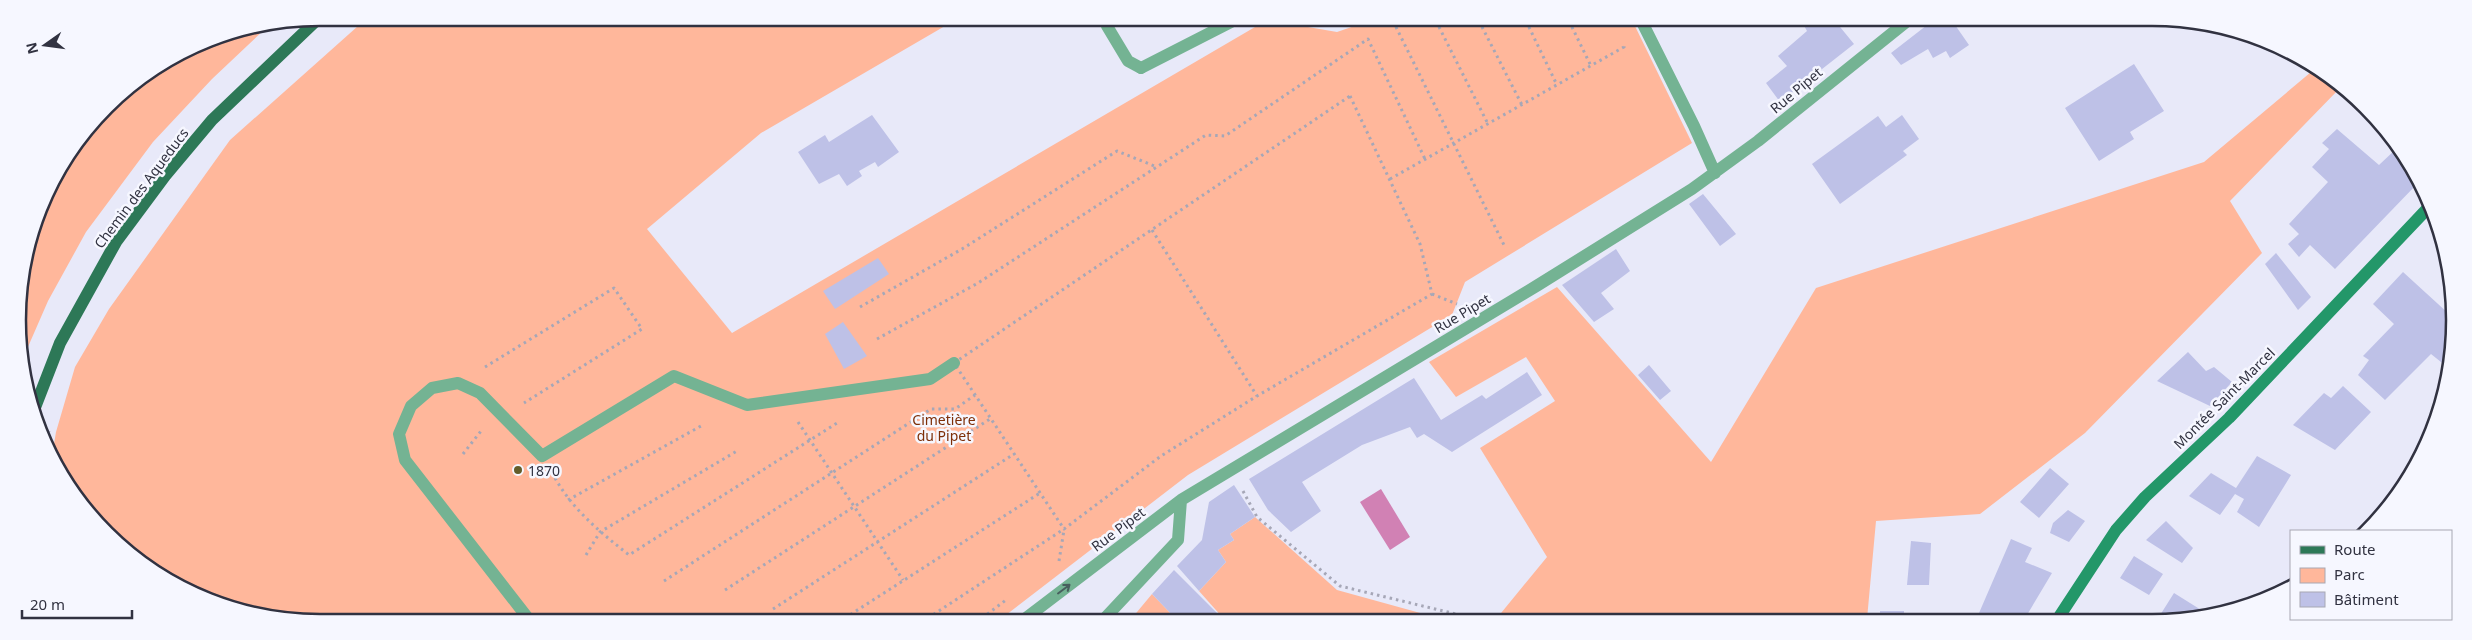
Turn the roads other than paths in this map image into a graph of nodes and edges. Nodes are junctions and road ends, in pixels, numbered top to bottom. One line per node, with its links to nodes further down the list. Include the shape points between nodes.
1 (1107, 26): 2 (street, via 1128,61 1141,68)
2 (1223, 26)
3 (1644, 26): 6 (street)
4 (1901, 26): 6 (street, Rue Pipet)
5 (310, 27): 9 (main road, Chemin des Aqueducs, via 212,120 116,242 60,343)
6 (1715, 173): 10 (street, Rue Pipet, via 1538,285)
7 (2424, 212): 14 (main road, Montée Saint-Marcel, via 2229,418 2145,497 2116,530)
8 (954, 363): 11 (street, via 930,379 746,405 674,376 542,456 480,393 458,383 432,388 411,406 399,434 405,460)
9 (38, 401)
10 (1181, 500): 12 (street, Rue Pipet, one-way to 10); 13 (street, via 1178,540)
11 (525, 614)
12 (1031, 614)
13 (1109, 614)
14 (2061, 614)

